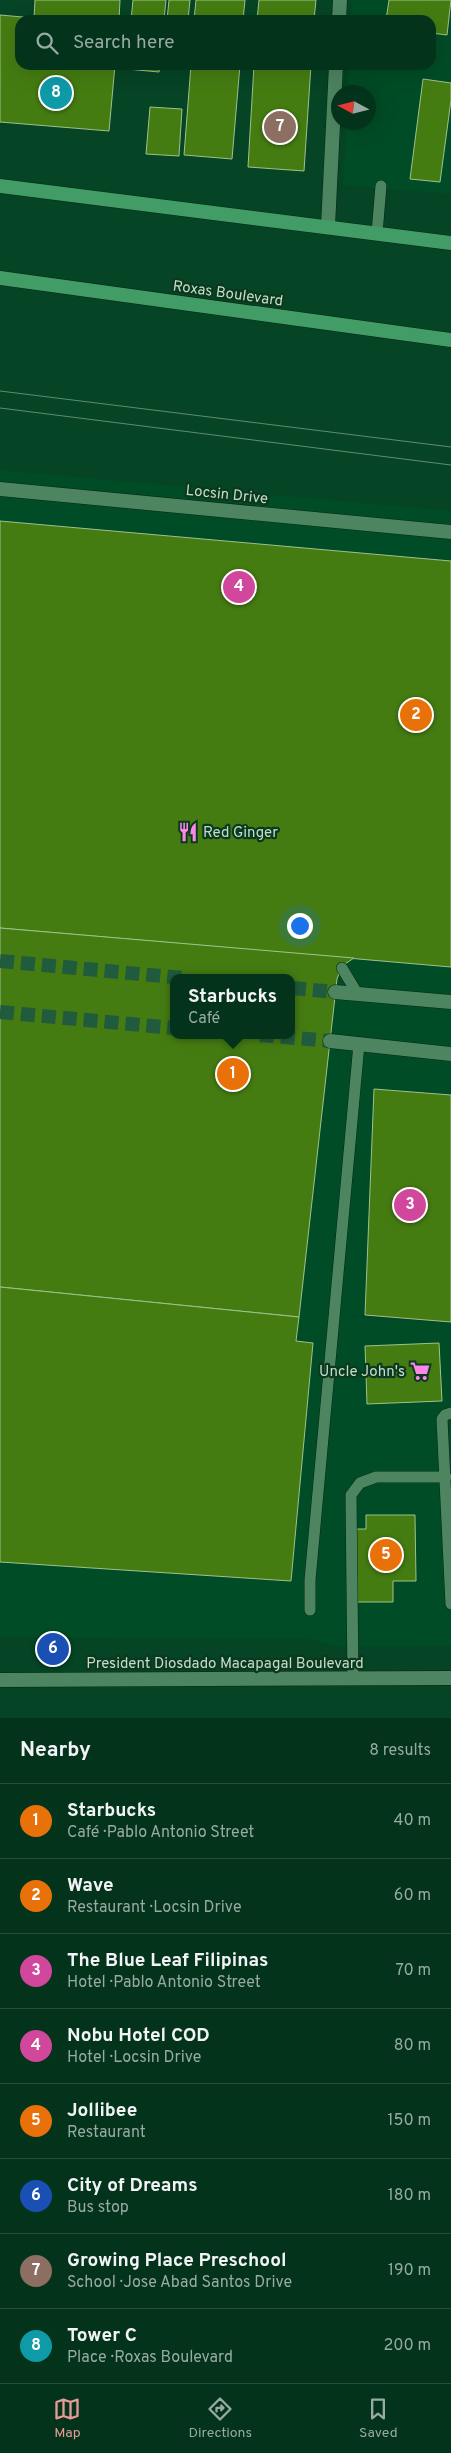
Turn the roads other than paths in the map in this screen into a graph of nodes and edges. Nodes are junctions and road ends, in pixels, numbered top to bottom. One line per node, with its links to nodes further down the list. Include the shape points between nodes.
1 (340, 0): 2 (street)
2 (339, 15)
3 (336, 70): 6 (street)
4 (0, 186): 6 (highway)
5 (381, 186): 7 (lane)
6 (328, 226): 7 (highway)
7 (376, 232): 8 (highway)
8 (451, 243)
9 (0, 278): 10 (highway, Roxas Boulevard)
10 (451, 340)
11 (0, 488): 12 (street, Locsin Drive)
12 (451, 532)
13 (342, 968): 15 (lane)
14 (336, 992): 15 (street)
15 (357, 994): 16 (street)
16 (451, 1002)
17 (330, 1041): 18 (street)
18 (359, 1044): 19 (street); 23 (lane, via 310,1580)
19 (451, 1054)
20 (451, 1413): 21 (lane, via 442,1420)
21 (446, 1477): 22 (lane); 25 (lane, via 376,1476 360,1483 352,1495)
22 (451, 1604)
23 (310, 1610)
24 (451, 1678): 25 (street, President Diosdado Macapagal Boulevard)
25 (353, 1679): 26 (street, President Diosdado Macapagal Boulevard)
26 (0, 1680)

